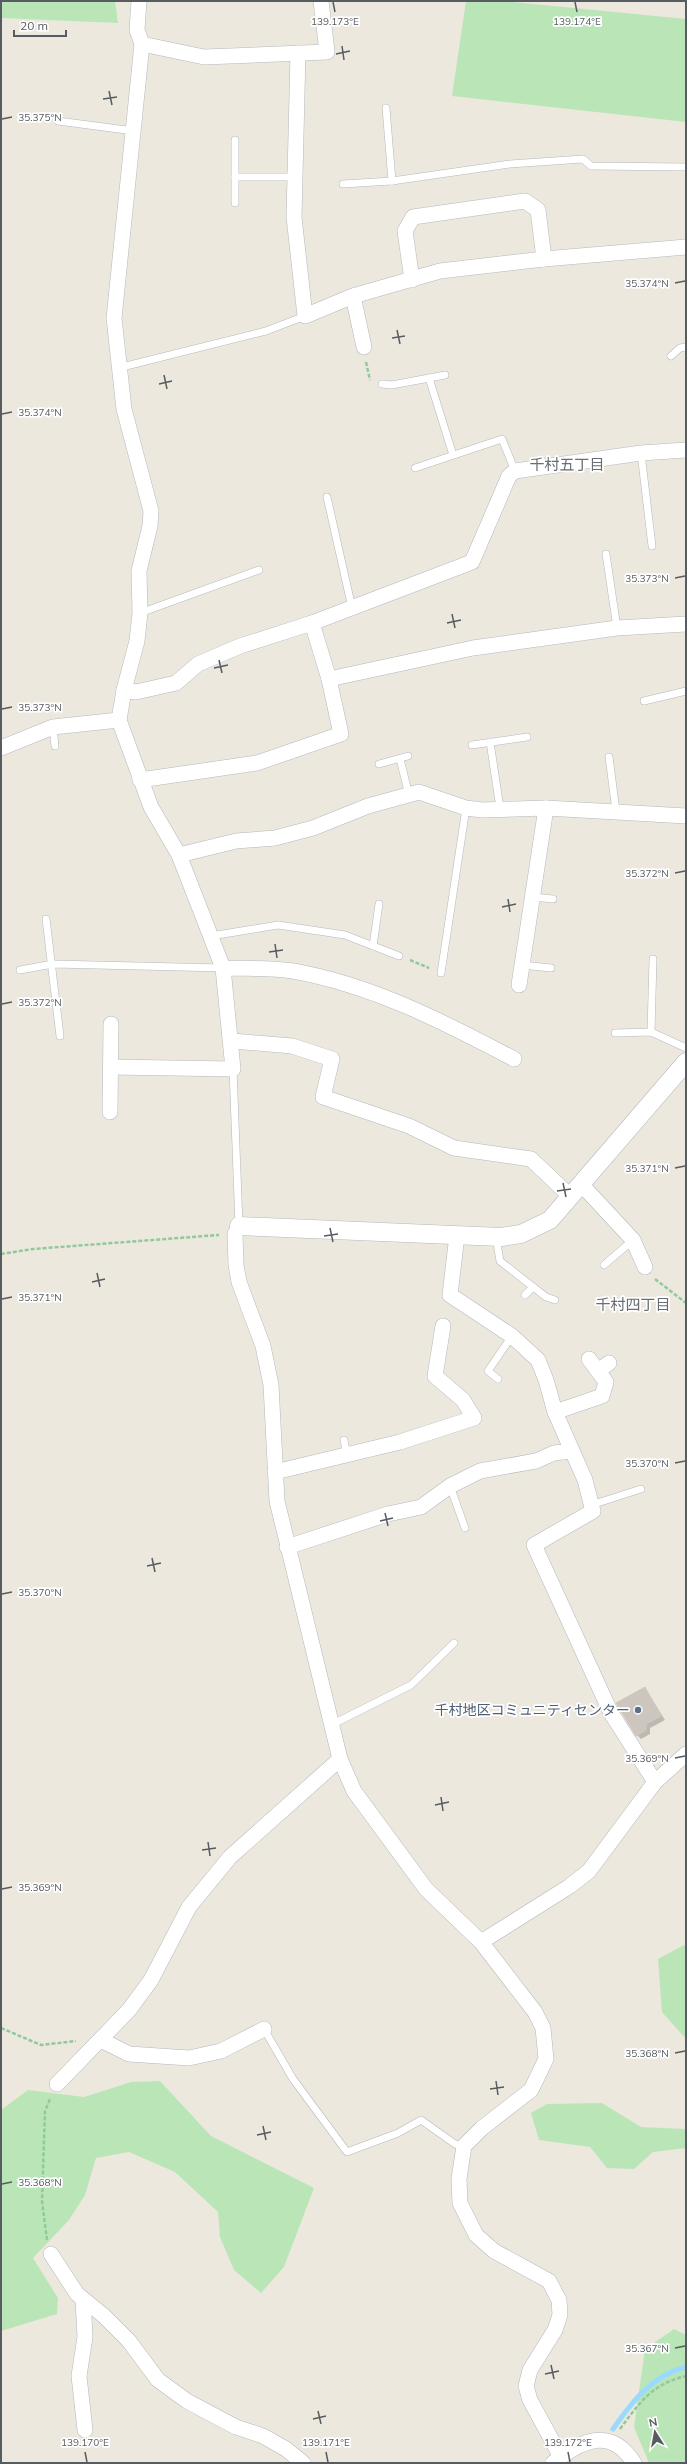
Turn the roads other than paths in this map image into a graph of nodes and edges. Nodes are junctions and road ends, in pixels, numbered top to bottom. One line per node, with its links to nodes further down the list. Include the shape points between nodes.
1 (138, 1): 3 (street, via 137,30)
2 (322, 1): 4 (street, via 327,52)
3 (142, 44): 4 (street, via 204,56); 7 (street)
4 (298, 53): 11 (street)
5 (386, 108): 12 (lane)
6 (58, 122): 7 (lane)
7 (134, 131): 23 (street, via 114,318)
8 (235, 140): 10 (lane)
9 (686, 167): 12 (lane, via 591,166 582,159 510,164)
10 (235, 177): 11 (lane); 14 (lane)
11 (295, 177): 19 (street, via 294,217)
12 (392, 181): 13 (lane)
13 (343, 184)
14 (235, 203)
15 (686, 247): 16 (street)
16 (544, 259): 17 (street, via 440,271); 17 (street, via 538,210 525,201 413,217 405,231)
17 (412, 280): 18 (street)
18 (353, 296): 19 (street); 20 (street)
19 (305, 316): 23 (lane, via 266,331)
20 (364, 347)
21 (686, 347): 22 (lane, via 680,348)
22 (671, 356)
23 (118, 368): 37 (street, via 124,409 151,511 139,571)
24 (445, 375): 25 (lane)
25 (429, 378): 26 (lane, via 392,385); 29 (lane)
26 (382, 384)
27 (686, 450): 28 (street)
28 (641, 453): 31 (street); 33 (lane)
29 (453, 455): 30 (lane); 31 (lane, via 502,439)
30 (415, 468)
31 (515, 471): 36 (street, via 509,476 472,562)
32 (327, 497): 36 (lane)
33 (652, 546)
34 (606, 554): 40 (lane)
35 (259, 570): 37 (lane)
36 (352, 608): 38 (street)
37 (140, 614): 42 (street, via 137,641)
38 (312, 623): 41 (street); 42 (street, via 240,646 198,664 176,683 136,692)
39 (686, 624): 40 (street)
40 (617, 628): 41 (street, via 473,648)
41 (329, 679): 56 (street, via 341,734 257,764)
42 (124, 690): 45 (street)
43 (686, 691): 44 (lane)
44 (644, 701)
45 (120, 720): 46 (street); 56 (street)
46 (54, 727): 50 (lane); 51 (street)
47 (527, 737): 48 (lane)
48 (490, 742): 49 (lane); 59 (lane)
49 (472, 745)
50 (56, 746)
51 (1, 748)
52 (408, 756): 54 (lane)
53 (609, 758): 61 (lane)
54 (400, 759): 55 (lane); 57 (lane)
55 (379, 764)
56 (140, 780): 63 (street, via 151,807)
57 (409, 794): 58 (street, via 419,792); 63 (street, via 368,806 313,828 275,838 236,841)
58 (466, 808): 59 (street); 77 (lane)
59 (500, 808): 60 (street)
60 (546, 808): 61 (street); 64 (street)
61 (616, 811): 62 (street)
62 (686, 816)
63 (179, 855): 68 (street)
64 (533, 897): 65 (lane); 73 (street)
65 (553, 899)
66 (379, 904): 69 (lane)
67 (46, 919): 72 (lane)
68 (211, 936): 69 (lane, via 278,925 344,935); 74 (street)
69 (373, 946): 70 (lane)
70 (399, 956)
71 (653, 959): 80 (lane)
72 (53, 964): 74 (lane); 76 (lane); 82 (lane)
73 (522, 965): 75 (lane); 78 (street)
74 (223, 968): 83 (street); 85 (street, via 292,971 391,999 438,1018)
75 (551, 968)
76 (20, 970)
77 (441, 973)
78 (519, 985)
79 (111, 1024): 87 (street)
80 (651, 1032): 81 (lane); 84 (lane)
81 (615, 1033)
82 (60, 1036)
83 (232, 1041): 88 (street); 90 (street, via 292,1046 332,1059 323,1096 409,1126 454,1148 531,1159)
84 (686, 1048)
85 (514, 1059)
86 (686, 1062): 90 (street)
87 (111, 1067): 88 (street); 89 (street)
88 (233, 1070): 91 (lane)
89 (110, 1112)
90 (575, 1190): 93 (street, via 550,1220 536,1229); 94 (street)
91 (237, 1230): 92 (street); 108 (street, via 236,1265 239,1282 263,1346 271,1385)
92 (458, 1235): 93 (street); 101 (street, via 450,1295)
93 (496, 1237): 97 (lane, via 500,1261)
94 (633, 1240): 95 (lane); 96 (street)
95 (604, 1265)
96 (645, 1267)
97 (533, 1287): 98 (lane); 99 (lane)
98 (525, 1295)
99 (555, 1300)
100 (443, 1326): 107 (street, via 435,1376 463,1400 474,1418 407,1440)
101 (512, 1336): 103 (lane, via 488,1371); 104 (street, via 538,1360)
102 (599, 1364): 104 (street, via 606,1382 602,1396)
103 (498, 1379)
104 (555, 1412): 106 (street)
105 (344, 1440): 107 (lane)
106 (572, 1451): 109 (street, via 554,1453 536,1461 480,1471); 111 (street, via 585,1480)
107 (347, 1455): 108 (street)
108 (275, 1472): 113 (street, via 277,1502)
109 (450, 1486): 112 (lane); 113 (street, via 421,1506 388,1514)
110 (641, 1489): 111 (lane)
111 (591, 1505): 118 (street, via 593,1511 534,1545 611,1713)
112 (465, 1528)
113 (287, 1547): 115 (street)
114 (454, 1643): 115 (lane, via 411,1685)
115 (332, 1724): 117 (street)
116 (686, 1754): 118 (street)
117 (340, 1759): 119 (street, via 354,1791 426,1889); 121 (street, via 230,1857 189,1907 151,1980 129,2010)
118 (655, 1782): 119 (street, via 589,1870 570,1886)
119 (481, 1942): 123 (street, via 534,2012 542,2028 546,2059 531,2090 482,2128)
120 (264, 2029): 121 (street, via 221,2051 189,2058 129,2054); 123 (lane, via 293,2079 347,2152 398,2133 421,2120 455,2144)
121 (103, 2038): 122 (street)
122 (57, 2084)
123 (464, 2146): 127 (street, via 459,2179 460,2203 476,2235 494,2251 549,2281 559,2300 560,2315 555,2330 530,2370 526,2386)
124 (51, 2254): 125 (street)
125 (83, 2299): 126 (street, via 85,2337 79,2376); 128 (street, via 129,2341 158,2380 187,2401 236,2427 263,2436 286,2449)
126 (85, 2430)
127 (557, 2460): 129 (street, via 590,2441 602,2439 612,2442 629,2454)
128 (303, 2463)
129 (634, 2463)

